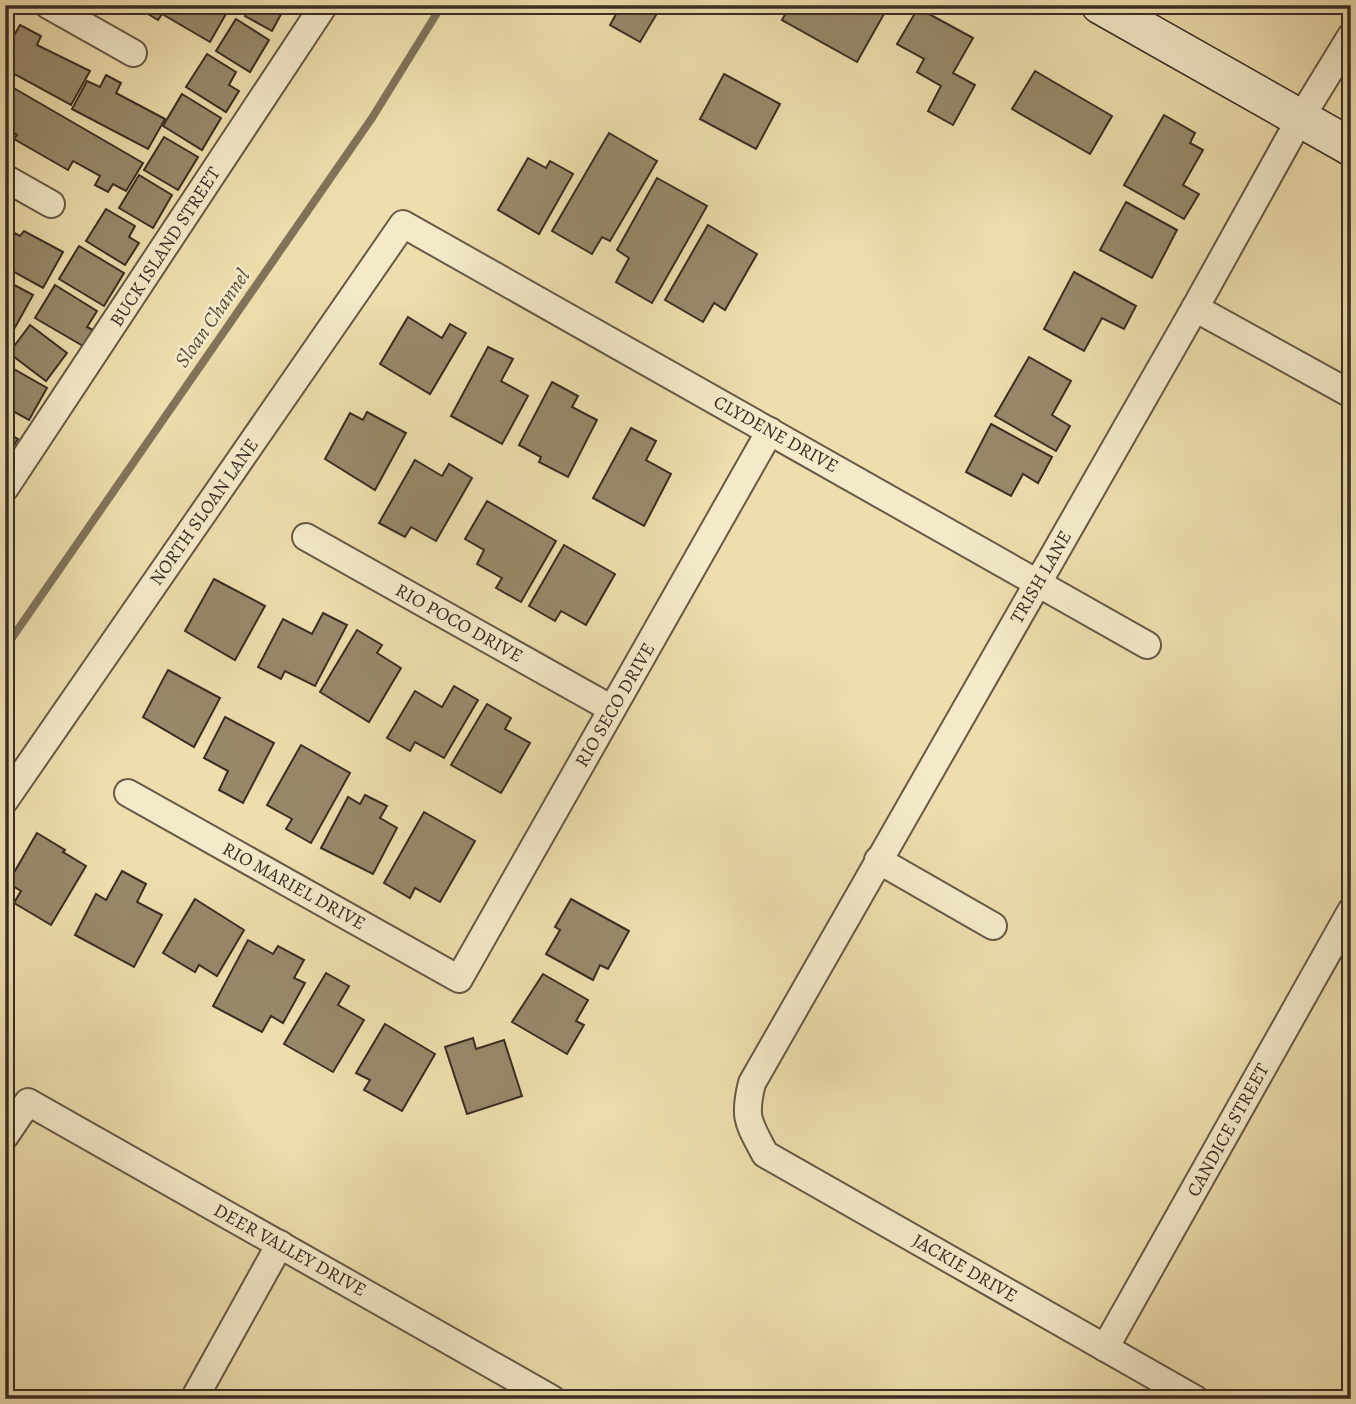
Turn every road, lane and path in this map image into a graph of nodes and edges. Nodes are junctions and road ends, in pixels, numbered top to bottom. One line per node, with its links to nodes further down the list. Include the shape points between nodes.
1 (48, 5): 5 (street)
2 (324, 5): 14 (street, BUCK ISLAND STREET)
3 (1100, 5): 6 (main road)
4 (1351, 36): 6 (street, TRISH LANE)
5 (133, 53)
6 (1300, 119): 7 (main road); 11 (street, TRISH LANE)
7 (1351, 147)
8 (5, 178): 9 (street)
9 (51, 204)
10 (404, 224): 13 (street, CLYDENE DRIVE); 20 (street, NORTH SLOAN LANE)
11 (1195, 308): 12 (street); 16 (street, TRISH LANE)
12 (1351, 394)
13 (770, 431): 16 (street, CLYDENE DRIVE); 18 (street, RIO SECO DRIVE)
14 (5, 488)
15 (306, 537): 18 (street, RIO POCO DRIVE)
16 (1038, 582): 17 (street, CLYDENE DRIVE); 21 (street, TRISH LANE)
17 (1147, 645)
18 (612, 709): 24 (street, RIO SECO DRIVE)
19 (128, 793): 24 (street, RIO MARIEL DRIVE)
20 (5, 800)
21 (878, 860): 23 (street); 25 (street, TRISH LANE, via 752,1083 746,1107)
22 (1351, 911): 28 (street, CANDICE STREET)
23 (993, 926)
24 (459, 979)
25 (749, 1123): 28 (street, JACKIE DRIVE, via 765,1154)
26 (5, 1136): 27 (street, DEER VALLEY DRIVE, via 28,1102)
27 (280, 1244): 29 (street, DEER VALLEY DRIVE); 30 (street)
28 (1105, 1348): 31 (street, JACKIE DRIVE)
29 (550, 1398)
30 (194, 1399)
31 (1195, 1399)

